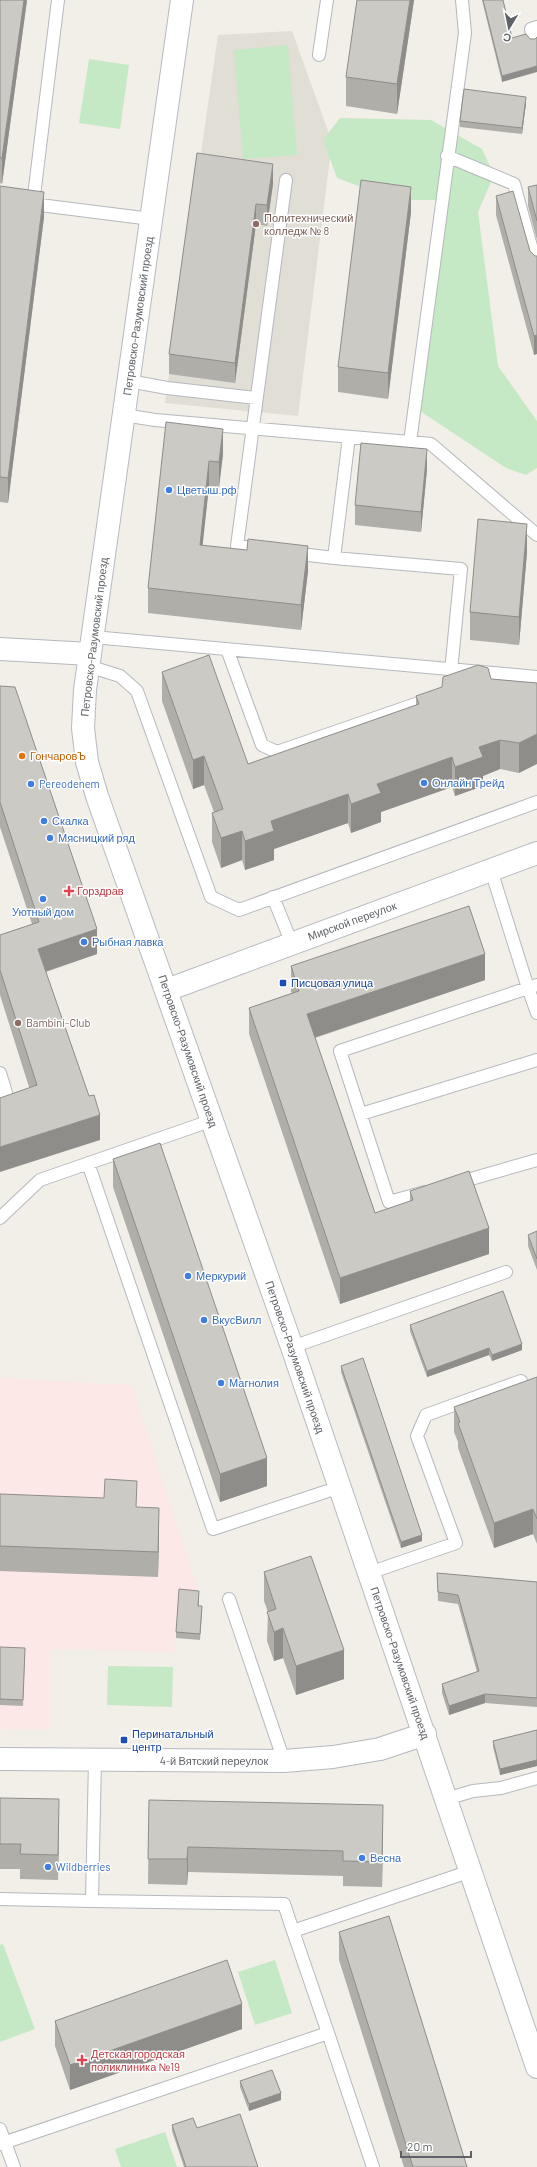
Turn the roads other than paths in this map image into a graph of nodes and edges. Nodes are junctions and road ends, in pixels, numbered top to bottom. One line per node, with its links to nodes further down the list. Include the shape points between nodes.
1 (58, 0): 9 (lane)
2 (182, 0): 10 (street, Петровско-Разумовский проезд)
3 (327, 0): 5 (lane)
4 (462, 0): 6 (lane, via 465,33)
5 (319, 54)
6 (447, 156): 11 (lane, via 514,184); 17 (lane)
7 (286, 180): 13 (lane)
8 (0, 200): 9 (lane)
9 (33, 204): 10 (lane)
10 (151, 219): 12 (street, Петровско-Разумовский проезд)
11 (537, 268)
12 (129, 381): 13 (lane); 14 (street, Петровско-Разумовский проезд)
13 (256, 398): 15 (lane)
14 (124, 415): 15 (lane, via 155,420); 22 (street, Петровско-Разумовский проезд)
15 (252, 427): 16 (lane); 19 (lane, via 237,546)
16 (349, 437): 17 (lane); 19 (lane)
17 (410, 442): 18 (lane, via 431,444)
18 (537, 535)
19 (334, 558): 23 (lane, via 461,570)
20 (0, 649): 22 (street)
21 (227, 649): 22 (lane); 23 (lane); 27 (lane, via 262,745 277,752)
22 (91, 652): 31 (lane, via 137,691 211,897 239,910); 34 (street, Петровско-Разумовский проезд, via 83,728 87,762)
23 (451, 670): 24 (lane)
24 (501, 674): 25 (lane); 26 (lane)
25 (537, 677)
26 (476, 683)
27 (444, 695)
28 (537, 802): 31 (lane)
29 (537, 853): 30 (street, Мирской переулок)
30 (491, 870): 32 (street, Мирской переулок); 33 (lane)
31 (273, 897): 32 (lane)
32 (292, 944): 34 (street, Мирской переулок)
33 (533, 986): 35 (lane); 39 (lane, via 340,1052)
34 (167, 990): 40 (street, Петровско-Разумовский проезд)
35 (537, 1013)
36 (537, 1060): 39 (lane)
37 (0, 1073): 38 (lane, via 7,1096)
38 (0, 1099)
39 (361, 1114): 44 (lane, via 389,1202)
40 (213, 1120): 42 (lane); 47 (street, Петровско-Разумовский проезд)
41 (537, 1160): 43 (lane)
42 (88, 1163): 45 (lane, via 40,1180); 49 (lane, via 213,1529)
43 (448, 1185)
44 (434, 1189)
45 (0, 1218)
46 (506, 1272): 47 (lane)
47 (292, 1347): 49 (street, Петровско-Разумовский проезд)
48 (521, 1381): 50 (lane, via 426,1415 417,1436 456,1543)
49 (340, 1487): 50 (street, Петровско-Разумовский проезд)
50 (369, 1573): 52 (street, Петровско-Разумовский проезд)
51 (228, 1599): 55 (lane)
52 (425, 1734): 55 (street, 4-й Вятский переулок, via 380,1749 333,1757); 57 (street, Петровско-Разумовский проезд)
53 (0, 1759): 54 (street, 4-й Вятский переулок)
54 (95, 1760): 55 (street, 4-й Вятский переулок); 60 (lane)
55 (284, 1761)
56 (537, 1778): 57 (lane)
57 (446, 1799): 58 (street, Петровско-Разумовский проезд)
58 (470, 1871): 61 (lane); 63 (street, Петровско-Разумовский проезд)
59 (0, 1899): 60 (lane)
60 (92, 1901): 61 (lane, via 284,1904)
61 (293, 1931): 62 (lane)
62 (328, 2033): 65 (lane); 67 (lane)
63 (537, 2067)
64 (0, 2129): 65 (lane)
65 (2, 2144): 66 (lane)
66 (14, 2167)
67 (373, 2167)

